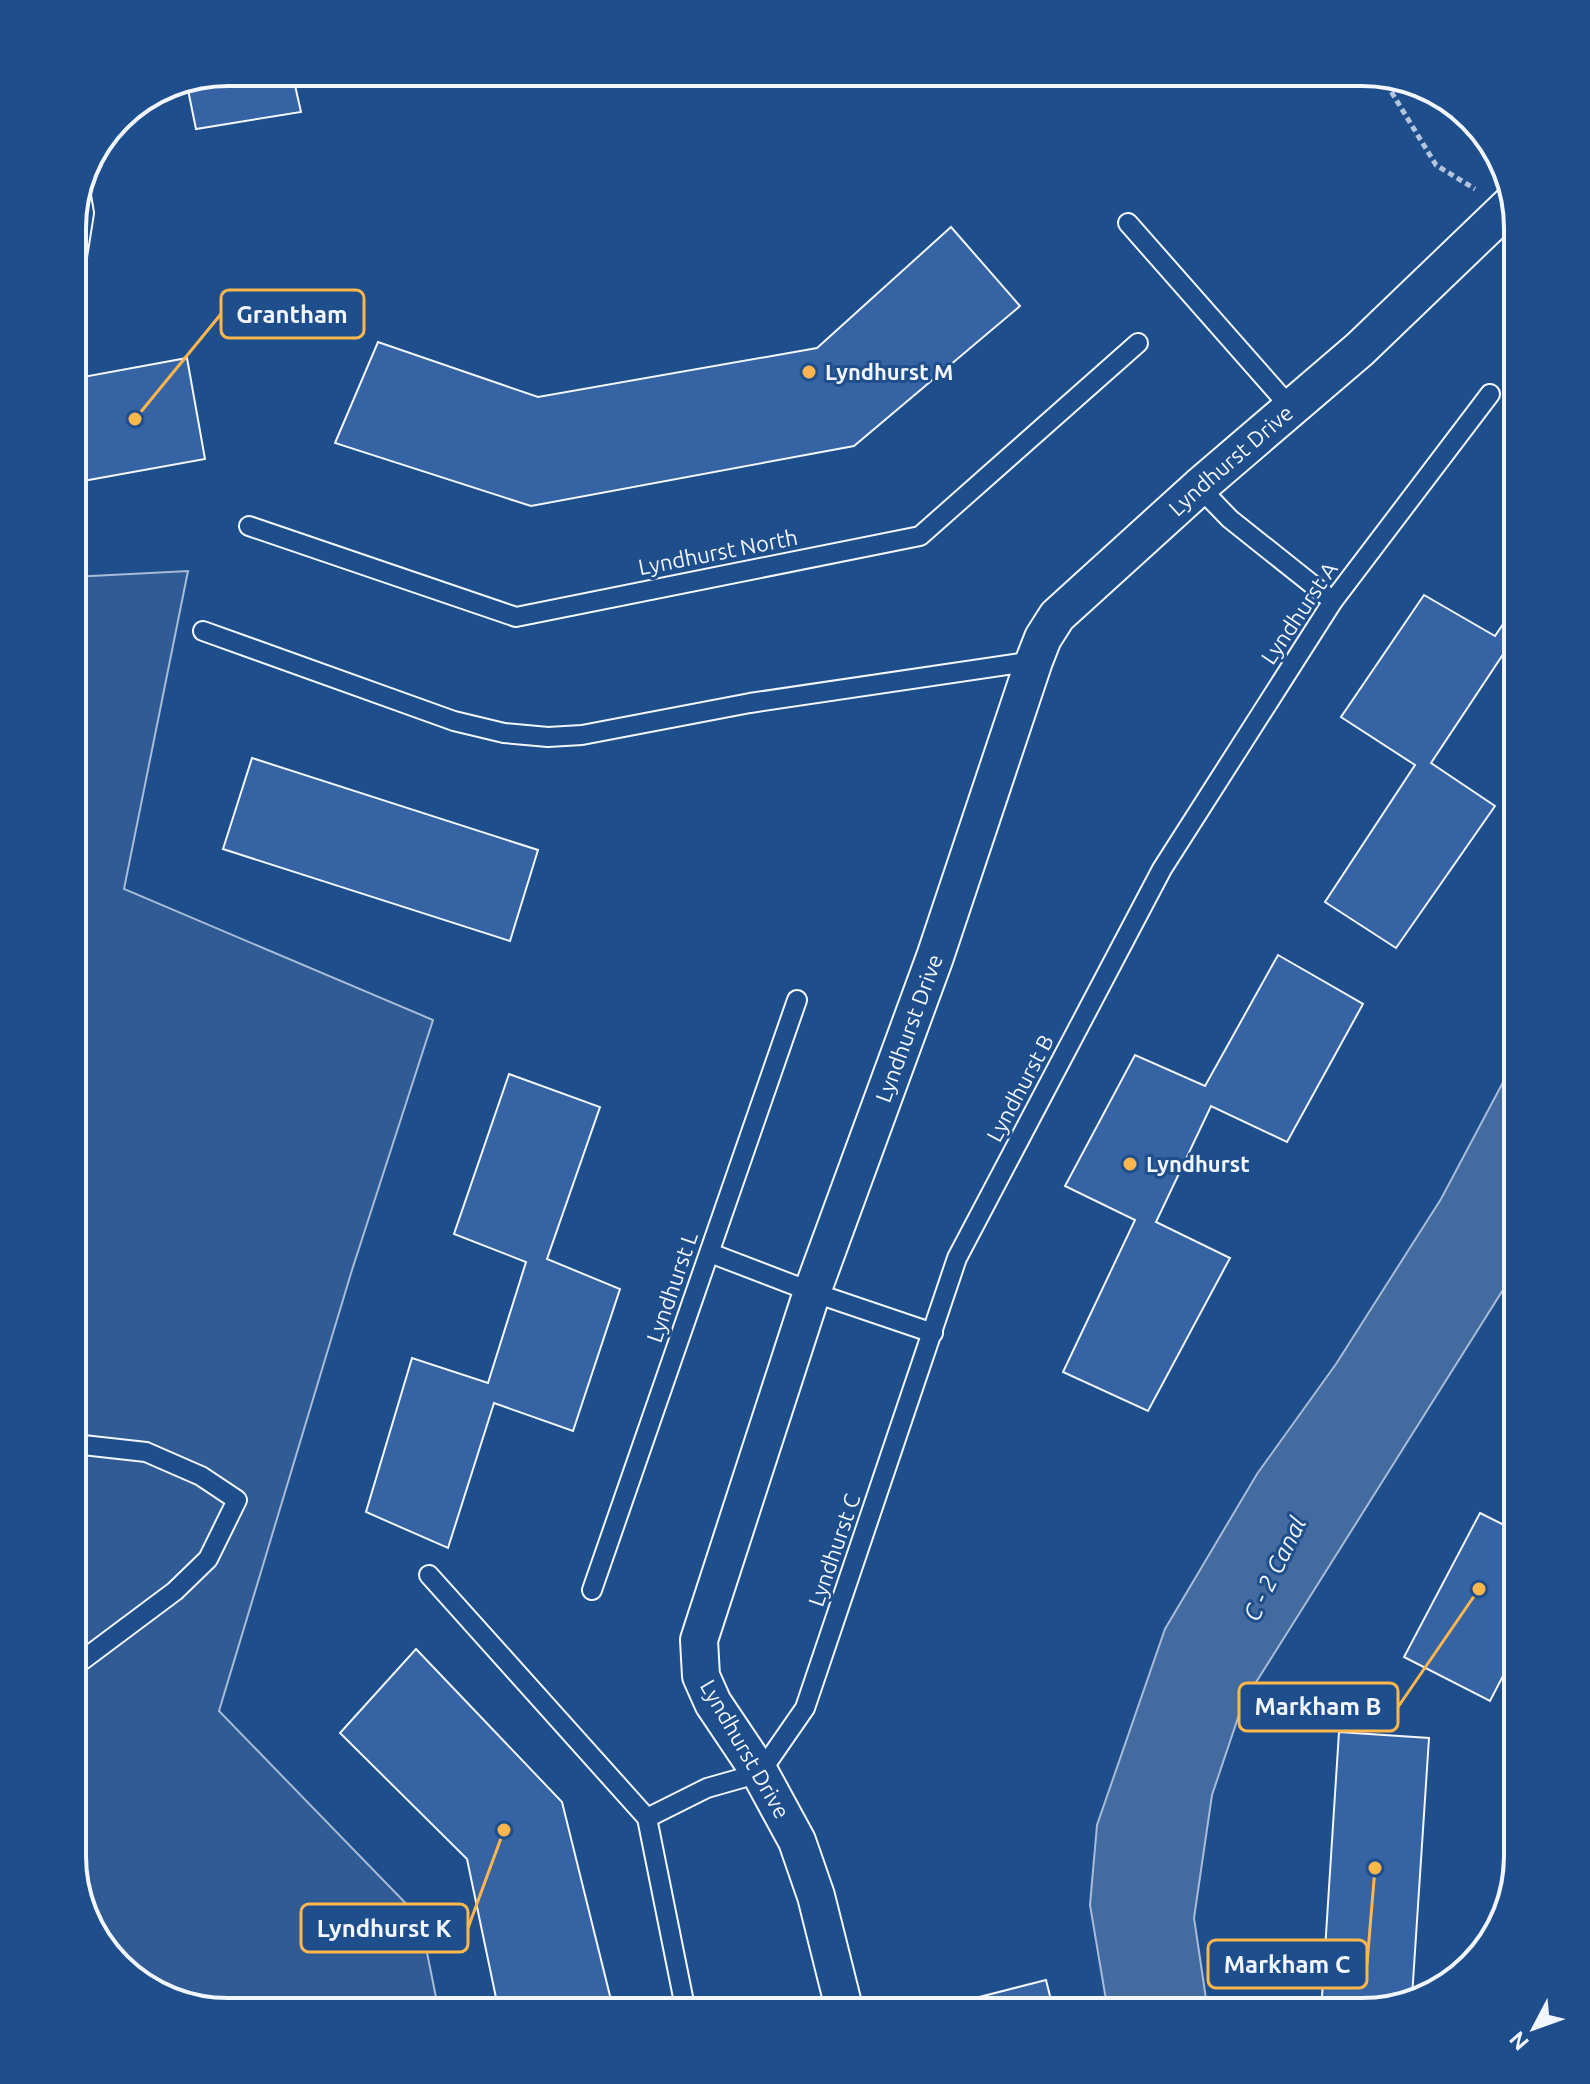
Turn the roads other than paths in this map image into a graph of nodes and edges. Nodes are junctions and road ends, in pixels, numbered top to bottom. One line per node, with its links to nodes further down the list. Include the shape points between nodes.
1 (1495, 198): 5 (street, Lyndhurst Drive, via 1360,349)
2 (1128, 223): 5 (lane)
3 (1138, 343): 7 (lane, Lyndhurst North, via 920,536 516,617)
4 (1490, 394): 8 (lane, Lyndhurst A)
5 (1291, 408): 6 (street, Lyndhurst Drive)
6 (1199, 487): 8 (lane, via 1230,519); 10 (street, Lyndhurst Drive, via 1057,616)
7 (249, 526)
8 (1333, 601): 11 (lane, Lyndhurst A)
9 (203, 631): 10 (lane, via 454,721 548,737)
10 (1034, 661): 14 (street, Lyndhurst Drive, via 935,957)
11 (1162, 869): 15 (lane, Lyndhurst B, via 957,1258)
12 (797, 1000): 13 (lane, Lyndhurst L)
13 (710, 1253): 14 (lane); 18 (lane, Lyndhurst L)
14 (812, 1292): 15 (lane); 20 (street, Lyndhurst Drive, via 699,1640 701,1676 713,1703)
15 (933, 1333): 20 (lane, Lyndhurst C, via 805,1708)
16 (86, 1445): 19 (lane, via 146,1452 201,1476 237,1500 208,1559 175,1591)
17 (429, 1575): 21 (lane)
18 (592, 1590)
19 (86, 1658)
20 (760, 1773): 21 (lane, via 707,1788); 23 (street, Lyndhurst Drive, via 797,1841)
21 (647, 1818): 22 (lane)
22 (683, 1998)
23 (842, 1998)

